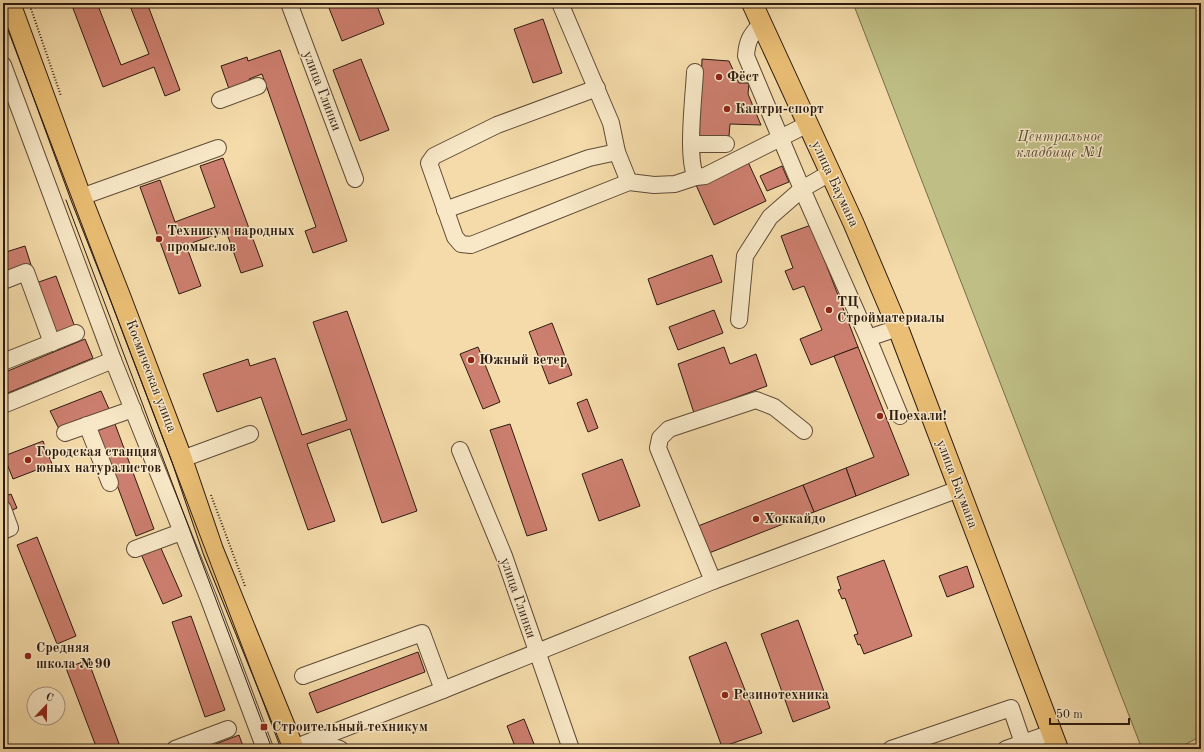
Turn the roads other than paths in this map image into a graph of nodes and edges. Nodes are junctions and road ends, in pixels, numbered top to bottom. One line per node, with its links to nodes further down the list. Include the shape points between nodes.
1 (10, 3): 22 (main road, Космическая улица)
2 (289, 3): 19 (street, улица Глинки)
3 (560, 3): 9 (street)
4 (752, 3): 5 (main road, улица Баумана)
5 (761, 24): 11 (main road, улица Баумана); 12 (street, via 749,39 746,56)
6 (3, 65): 30 (street, Космическая улица)
7 (695, 72): 13 (street)
8 (258, 86): 10 (street)
9 (597, 88): 16 (street, via 611,123); 23 (street, via 497,125 434,156 429,164)
10 (220, 100)
11 (808, 124): 12 (street); 17 (main road, улица Баумана)
12 (781, 138): 18 (street, via 705,176); 21 (street)
13 (691, 144): 14 (street); 18 (street, via 693,171)
14 (726, 144)
15 (218, 148): 22 (street)
16 (617, 152): 20 (street); 23 (street, via 589,158)
17 (830, 173): 21 (street); 26 (main road, улица Баумана)
18 (696, 176): 20 (street, via 675,184)
19 (356, 179)
20 (629, 182): 23 (street, via 471,245 461,244 455,237)
21 (802, 189): 25 (street, via 770,217 745,256); 28 (street)
22 (81, 197): 40 (main road, Космическая улица)
23 (445, 210)
24 (3, 280): 29 (street, via 26,272)
25 (739, 320)
26 (898, 328): 28 (street); 42 (main road, улица Баумана)
27 (76, 333): 29 (street)
28 (868, 338): 34 (street)
29 (52, 343): 31 (street)
30 (113, 360): 32 (street); 33 (street, Космическая улица)
31 (3, 362)
32 (3, 405)
33 (134, 408): 35 (street); 45 (street, Космическая улица)
34 (900, 416)
35 (87, 425): 37 (street); 41 (street)
36 (804, 431): 47 (street, via 774,407 756,400 669,429 660,438 658,448)
37 (66, 433)
38 (250, 434): 40 (street)
39 (460, 450): 48 (street, улица Глинки, via 504,556)
40 (182, 459): 57 (main road, Космическая улица, via 213,550)
41 (110, 483)
42 (960, 489): 47 (street); 53 (main road, улица Баумана)
43 (3, 510): 44 (street, via 10,528)
44 (3, 531)
45 (181, 532): 46 (street); 56 (street, Космическая улица)
46 (135, 549)
47 (712, 581): 48 (street)
48 (537, 652): 50 (street); 59 (street, улица Глинки)
49 (303, 676): 50 (street, via 422,632)
50 (443, 690): 52 (street)
51 (228, 729): 55 (street)
52 (314, 740): 57 (street); 58 (street)
53 (1055, 741): 54 (street)
54 (1024, 746): 60 (street, via 1012,708); 61 (street)
55 (175, 749)
56 (265, 749)
57 (294, 749)
58 (340, 749)
59 (571, 749)
60 (891, 749)
61 (1006, 749)

